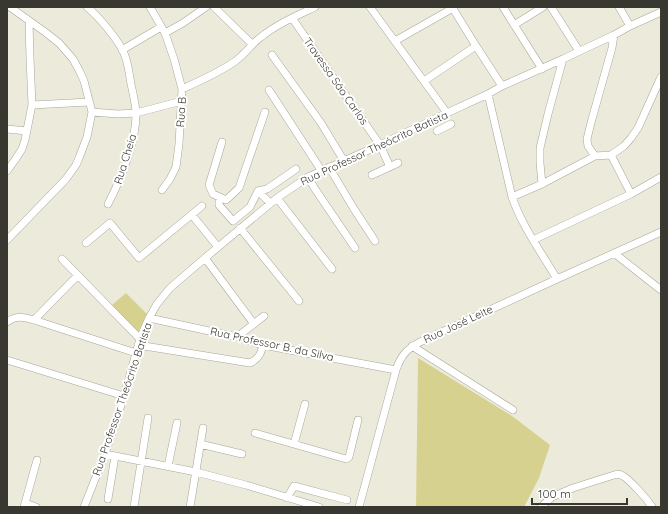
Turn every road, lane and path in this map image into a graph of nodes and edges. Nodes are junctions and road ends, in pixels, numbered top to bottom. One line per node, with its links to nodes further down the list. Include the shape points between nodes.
1 (10, 7): 15 (street)
2 (87, 7): 23 (street, Rua Cheia, via 108,29)
3 (150, 7): 18 (street, Rua B)
4 (206, 7): 18 (street, via 183,23)
5 (214, 7): 21 (street)
6 (315, 7): 14 (street)
7 (370, 7): 20 (street)
8 (504, 7): 16 (street)
9 (543, 7): 16 (street)
10 (550, 7): 24 (street)
11 (619, 7): 17 (street)
12 (453, 8): 20 (street); 22 (street)
13 (661, 12): 17 (street, Rua Professor Theócrito Batista)
14 (292, 18): 21 (street); 46 (street, Travessa Sáo Carlos)
15 (29, 21): 34 (street, via 58,43 73,59 84,81); 36 (street)
16 (514, 24): 27 (street)
17 (630, 26): 19 (street, Rua Professor Theócrito Batista)
18 (163, 30): 23 (street); 31 (street, Rua B)
19 (614, 35): 24 (street, Rua Professor Theócrito Batista); 48 (street, via 588,139 588,146)
20 (395, 41): 29 (street)
21 (252, 44): 31 (street, via 234,62)
22 (476, 46): 29 (street); 30 (street)
23 (122, 50): 39 (street, Rua Cheia)
24 (579, 51): 26 (street, Rua Professor Theócrito Batista)
25 (272, 56): 49 (street, via 321,123)
26 (563, 59): 27 (street, Rua Professor Theócrito Batista); 59 (street, via 540,148)
27 (542, 69): 30 (street, Rua Professor Theócrito Batista)
28 (661, 77): 47 (street, via 632,138)
29 (424, 81): 40 (street)
30 (502, 86): 33 (street, Rua Professor Theócrito Batista)
31 (182, 89): 35 (street, Rua B)
32 (269, 90): 54 (street)
33 (488, 94): 40 (street, Rua Professor Theócrito Batista); 64 (street)
34 (90, 102): 36 (street); 37 (street)
35 (182, 102): 39 (street); 60 (street, Rua B, via 176,167)
36 (32, 105): 44 (street)
37 (92, 112): 39 (street); 72 (street, via 87,136 76,165 66,179)
38 (265, 112): 63 (street, via 239,188 226,200)
39 (136, 113): 67 (street, Rua Cheia, via 129,152)
40 (447, 113): 41 (street, Rua Professor Theócrito Batista)
41 (436, 118): 42 (street, via 439,130); 46 (street, Rua Professor Theócrito Batista)
42 (451, 124)
43 (7, 129): 44 (street)
44 (27, 131): 55 (street, via 22,149)
45 (222, 142): 63 (street, via 209,185 213,194)
46 (380, 145): 49 (street, Rua Professor Theócrito Batista); 52 (street, Travessa Sáo Carlos)
47 (611, 155): 48 (street); 62 (street)
48 (595, 156): 59 (street)
49 (344, 161): 51 (street, Rua Professor Theócrito Batista)
50 (398, 163): 52 (street)
51 (329, 167): 54 (street, Rua Professor Theócrito Batista); 74 (street)
52 (390, 167): 56 (street)
53 (296, 168): 61 (street, via 267,189)
54 (321, 170): 57 (street, Rua Professor Theócrito Batista)
55 (7, 171)
56 (372, 175)
57 (308, 177): 65 (street, Rua Professor Theócrito Batista); 77 (street)
58 (661, 177): 62 (street)
59 (542, 184): 64 (street)
60 (162, 190)
61 (258, 191): 63 (street, via 250,207 233,221 219,205); 66 (street)
62 (631, 194): 73 (street)
63 (220, 197)
64 (512, 197): 73 (street)
65 (277, 198): 66 (street, Rua Professor Theócrito Batista); 81 (street)
66 (270, 203): 70 (street, Rua Professor Theócrito Batista)
67 (108, 204)
68 (202, 206): 69 (street)
69 (192, 215): 75 (street, via 139,258 110,223); 76 (street)
70 (240, 228): 76 (street, Rua Professor Theócrito Batista); 85 (street)
71 (661, 232): 78 (street, Rua José Leite)
72 (7, 240)
73 (533, 240): 83 (street)
74 (375, 241)
75 (86, 243)
76 (218, 247): 79 (street, Rua Professor Theócrito Batista)
77 (355, 248)
78 (614, 253): 83 (street, Rua José Leite); 84 (street)
79 (205, 258): 87 (street, Rua Professor Theócrito Batista, via 170,288); 90 (street)
80 (62, 259): 82 (street)
81 (332, 269)
82 (78, 275): 88 (street); 93 (street)
83 (557, 278): 94 (street, Rua José Leite)
84 (661, 290)
85 (299, 301)
86 (264, 316): 90 (street)
87 (149, 318): 91 (street, Rua Professor B. da Silva); 93 (street, Rua Professor Theócrito Batista)
88 (34, 320): 89 (street, via 16,317); 93 (street)
89 (7, 322)
90 (254, 324): 91 (street)
91 (237, 337): 92 (street, Rua Professor B. da Silva)
92 (263, 345): 93 (street, via 256,361 250,363); 96 (street, Rua Professor B. da Silva)
93 (138, 346): 97 (street, Rua Professor Theócrito Batista)
94 (412, 346): 96 (street, Rua José Leite, via 399,360); 99 (street)
95 (7, 360): 97 (street)
96 (396, 370): 123 (street, Rua José Leite)
97 (124, 396): 107 (street, Rua Professor Theócrito Batista)
98 (305, 404): 106 (street)
99 (513, 410)
100 (148, 418): 111 (street)
101 (358, 420): 106 (street, via 346,459)
102 (177, 423): 112 (street)
103 (203, 428): 105 (street)
104 (255, 433): 106 (street)
105 (200, 444): 108 (street); 113 (street)
106 (294, 444)
107 (105, 454): 109 (street); 119 (street, Rua Professor Theócrito Batista)
108 (242, 454)
109 (115, 456): 111 (street); 115 (street)
110 (37, 460): 117 (street)
111 (140, 461): 112 (street); 120 (street)
112 (168, 466): 113 (street)
113 (196, 472): 114 (street); 121 (street)
114 (287, 498): 116 (street, via 294,486); 122 (street)
115 (108, 499)
116 (347, 500)
117 (25, 505): 118 (street)
118 (36, 507)
119 (84, 507)
120 (134, 507)
121 (190, 507)
122 (319, 507)
123 (359, 507)
124 (541, 507): 125 (street, via 552,497 619,474 628,480)
125 (652, 507)

